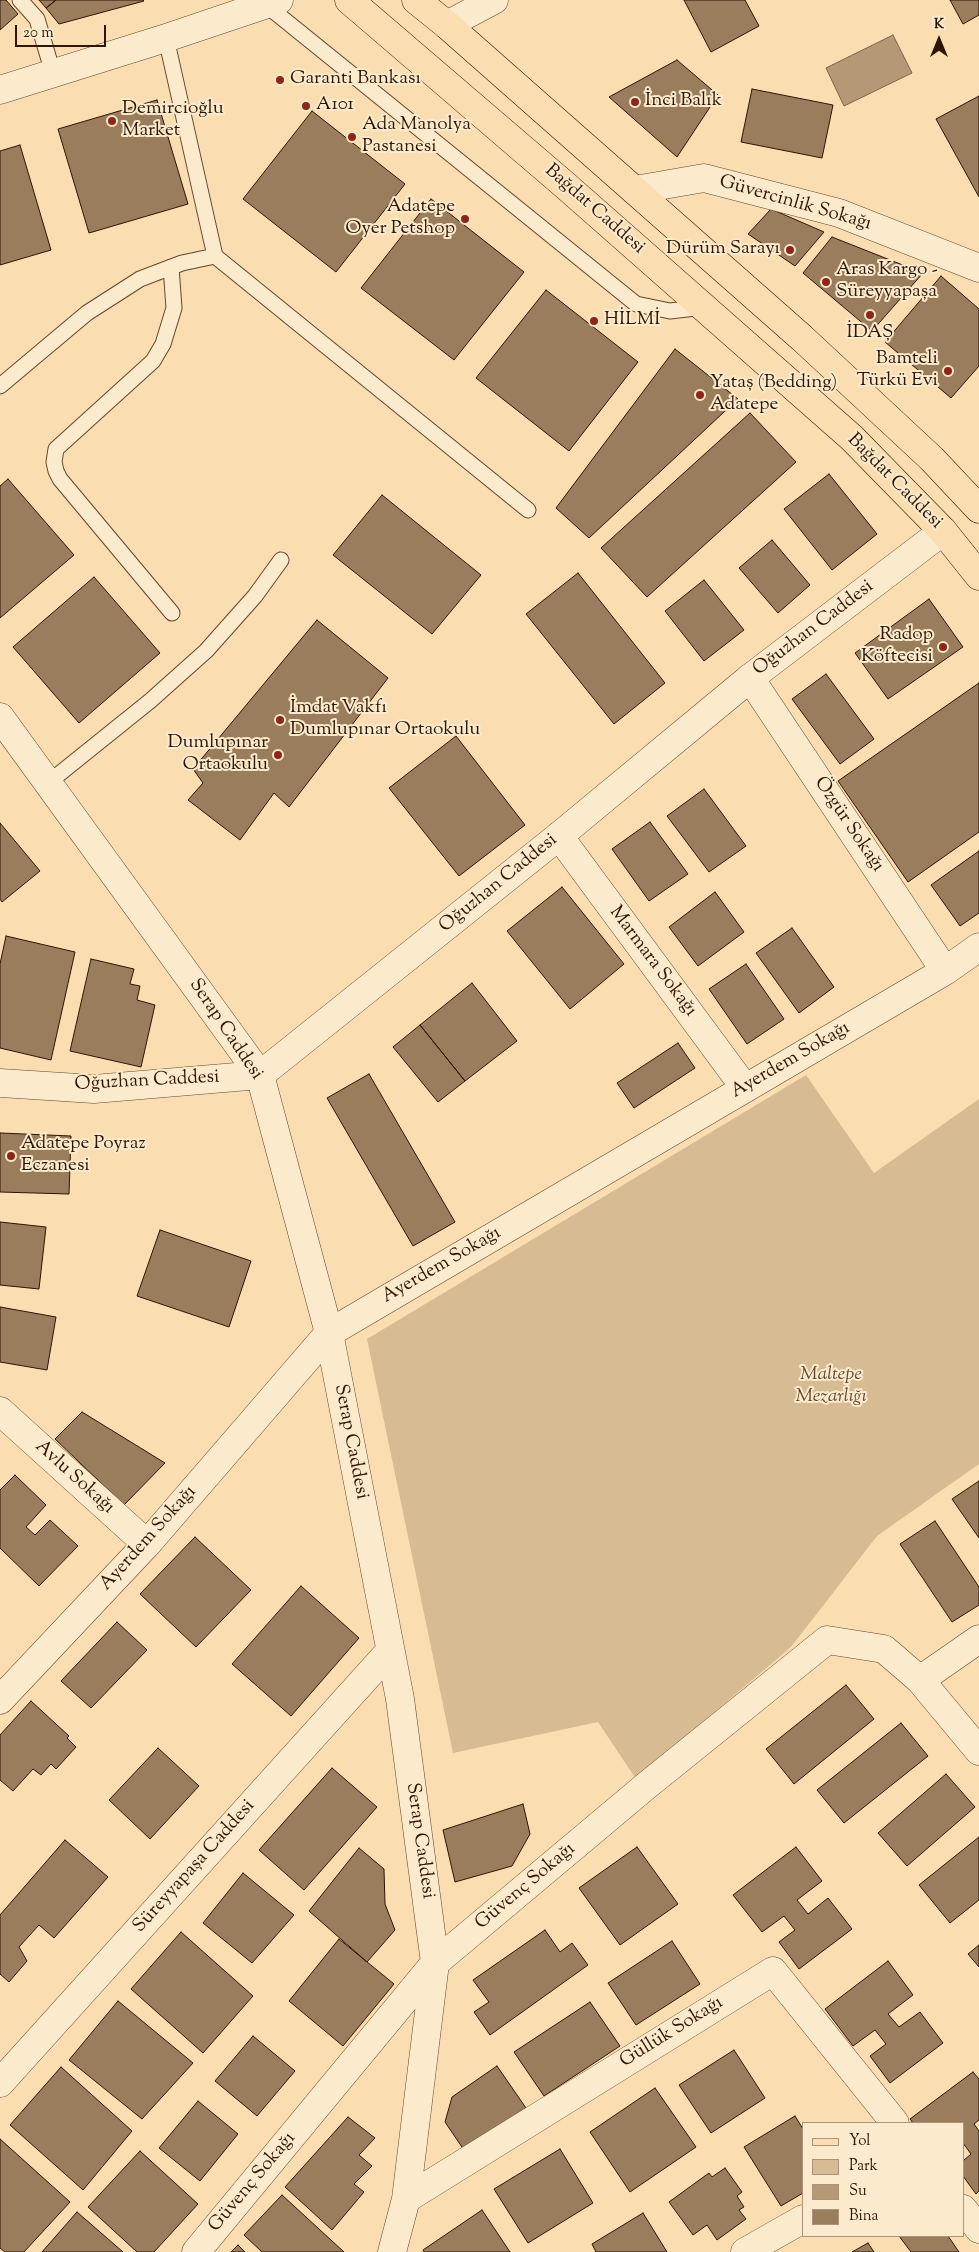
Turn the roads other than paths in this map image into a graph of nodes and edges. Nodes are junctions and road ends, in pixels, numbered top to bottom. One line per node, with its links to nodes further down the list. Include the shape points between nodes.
1 (20, 0): 8 (lane, via 37,19)
2 (350, 0): 14 (main road, Bağdat Caddesi)
3 (416, 0): 6 (main road)
4 (494, 0): 6 (street)
5 (272, 3): 7 (street); 14 (lane, via 636,304 670,311)
6 (447, 25): 10 (main road)
7 (166, 38): 8 (street); 11 (lane)
8 (53, 73): 9 (street)
9 (0, 90)
10 (635, 190): 13 (street, Güvercinlik Sokağı, via 704,178 839,213); 16 (main road, via 802,338 932,459)
11 (214, 256): 12 (lane); 17 (lane)
12 (171, 267): 15 (lane, via 140,279 87,313); 21 (lane, via 174,308 171,324 153,362 56,448 54,462 60,479)
13 (979, 268)
14 (704, 307): 18 (main road, Bağdat Caddesi, via 852,438)
15 (0, 386)
16 (979, 509)
17 (528, 510)
18 (943, 531): 20 (main road, Bağdat Caddesi); 22 (street, Oğuzhan Caddesi)
19 (281, 560): 24 (lane, via 255,596 206,651)
20 (979, 576)
21 (172, 613)
22 (750, 678): 25 (street, Oğuzhan Caddesi); 27 (street, Özgür Sokağı)
23 (0, 717): 24 (street, Serap Caddesi)
24 (48, 783): 28 (street, Serap Caddesi)
25 (559, 836): 28 (street, Oğuzhan Caddesi); 30 (street, Marmara Sokağı)
26 (979, 948): 27 (street, Ayerdem Sokağı)
27 (945, 971): 30 (street, Ayerdem Sokağı)
28 (260, 1076): 29 (street, Oğuzhan Caddesi, via 94,1089); 31 (street, Serap Caddesi)
29 (0, 1082)
30 (745, 1088): 31 (street, Ayerdem Sokağı)
31 (329, 1333): 33 (street, Ayerdem Sokağı); 35 (street, Serap Caddesi)
32 (0, 1411): 33 (street, Avlu Sokağı)
33 (147, 1544): 37 (street, Ayerdem Sokağı)
34 (979, 1639): 36 (street)
35 (390, 1651): 39 (street, Serap Caddesi, via 400,1699); 40 (street, Süreyyapaşa Caddesi)
36 (920, 1680): 38 (street, Güvenç Sokağı); 39 (street, Güvenç Sokağı, via 884,1649 827,1640)
37 (0, 1700)
38 (979, 1751)
39 (435, 1963): 42 (street, Serap Caddesi); 46 (street, Güvenç Sokağı)
40 (0, 2083)
41 (894, 2122): 42 (street, Güllük Sokağı, via 773,1971)
42 (406, 2199): 47 (street, Serap Caddesi)
43 (964, 2210): 45 (street)
44 (802, 2220): 48 (street)
45 (979, 2229)
46 (196, 2252)
47 (392, 2252)
48 (745, 2252)

